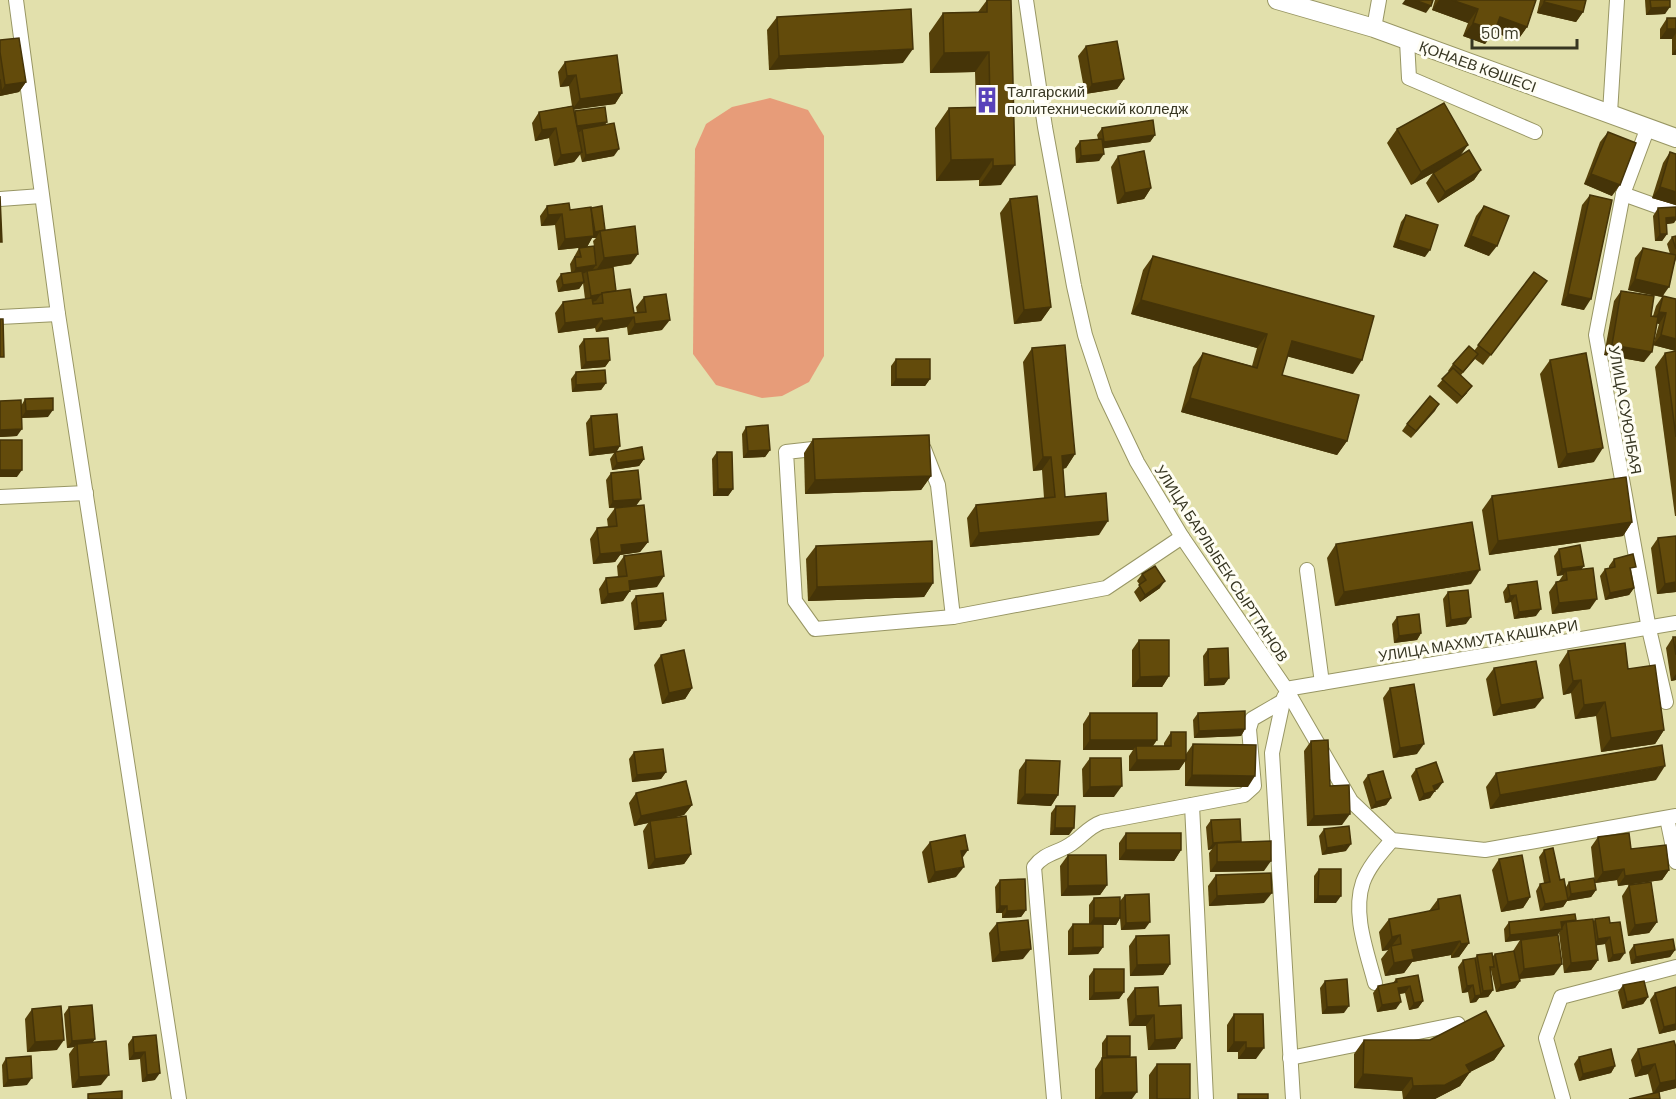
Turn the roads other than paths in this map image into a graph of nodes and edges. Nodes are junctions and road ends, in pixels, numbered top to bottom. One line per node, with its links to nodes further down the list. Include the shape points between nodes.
1 (16, 0): 13 (street)
2 (1026, 0): 22 (street, УЛИЦА БАРЛЫБЕК СЫРТТАНОВ, via 1047,139 1085,335 1105,395 1137,462)
3 (1277, 0): 6 (main road, ҚОНАЕВ КӨШЕСІ)
4 (1379, 0): 6 (street)
5 (1617, 0): 8 (street)
6 (1374, 28): 7 (main road, ҚОНАЕВ КӨШЕСІ)
7 (1407, 40): 8 (main road, ҚОНАЕВ КӨШЕСІ); 10 (street, via 1409,78)
8 (1610, 113): 9 (main road, ҚОНАЕВ КӨШЕСІ)
9 (1648, 128): 11 (main road, ҚОНАЕВ КӨШЕСІ); 12 (street, УЛИЦА СУЮНБАЯ)
10 (1535, 132)
11 (1676, 138)
12 (1623, 194): 15 (street); 26 (street, УЛИЦА СУЮНБАЯ, via 1596,335)
13 (41, 196): 14 (street); 16 (street)
14 (0, 199)
15 (1676, 213)
16 (58, 314): 17 (street); 20 (street)
17 (0, 317)
18 (909, 440): 24 (street, via 920,439 938,485)
19 (831, 448): 24 (street, via 786,452 795,601 814,629)
20 (86, 493): 21 (street); 38 (street)
21 (0, 496)
22 (1182, 537): 24 (street, via 1106,588); 28 (street, УЛИЦА БАРЛЫБЕК СЫРТТАНОВ)
23 (1307, 570): 27 (street)
24 (953, 617)
25 (1676, 623): 26 (street, УЛИЦА МАХМУТА КАШКАРИ)
26 (1649, 629): 27 (street, УЛИЦА МАХМУТА КАШКАРИ); 29 (street, УЛИЦА СУЮНБАЯ)
27 (1322, 683): 28 (street, УЛИЦА МАХМУТА КАШКАРИ)
28 (1285, 695): 30 (street, via 1252,719 1249,729 1254,786 1250,792); 32 (street, УЛИЦА БАРЛЫБЕК СЫРТТАНОВ, via 1352,801); 37 (street, via 1272,753)
29 (1666, 702)
30 (1192, 805): 39 (street, via 1093,826 1070,845 1040,859 1035,867); 40 (street)
31 (1671, 817): 32 (street, via 1485,850); 33 (street)
32 (1392, 840): 35 (street, via 1372,864 1363,883 1360,906 1362,934)
33 (1676, 862)
34 (1676, 967): 42 (street, via 1561,997 1546,1038)
35 (1376, 983)
36 (1458, 1024): 37 (street)
37 (1290, 1058): 41 (street)
38 (178, 1099)
39 (1054, 1099)
40 (1206, 1099)
41 (1293, 1099)
42 (1563, 1099)

